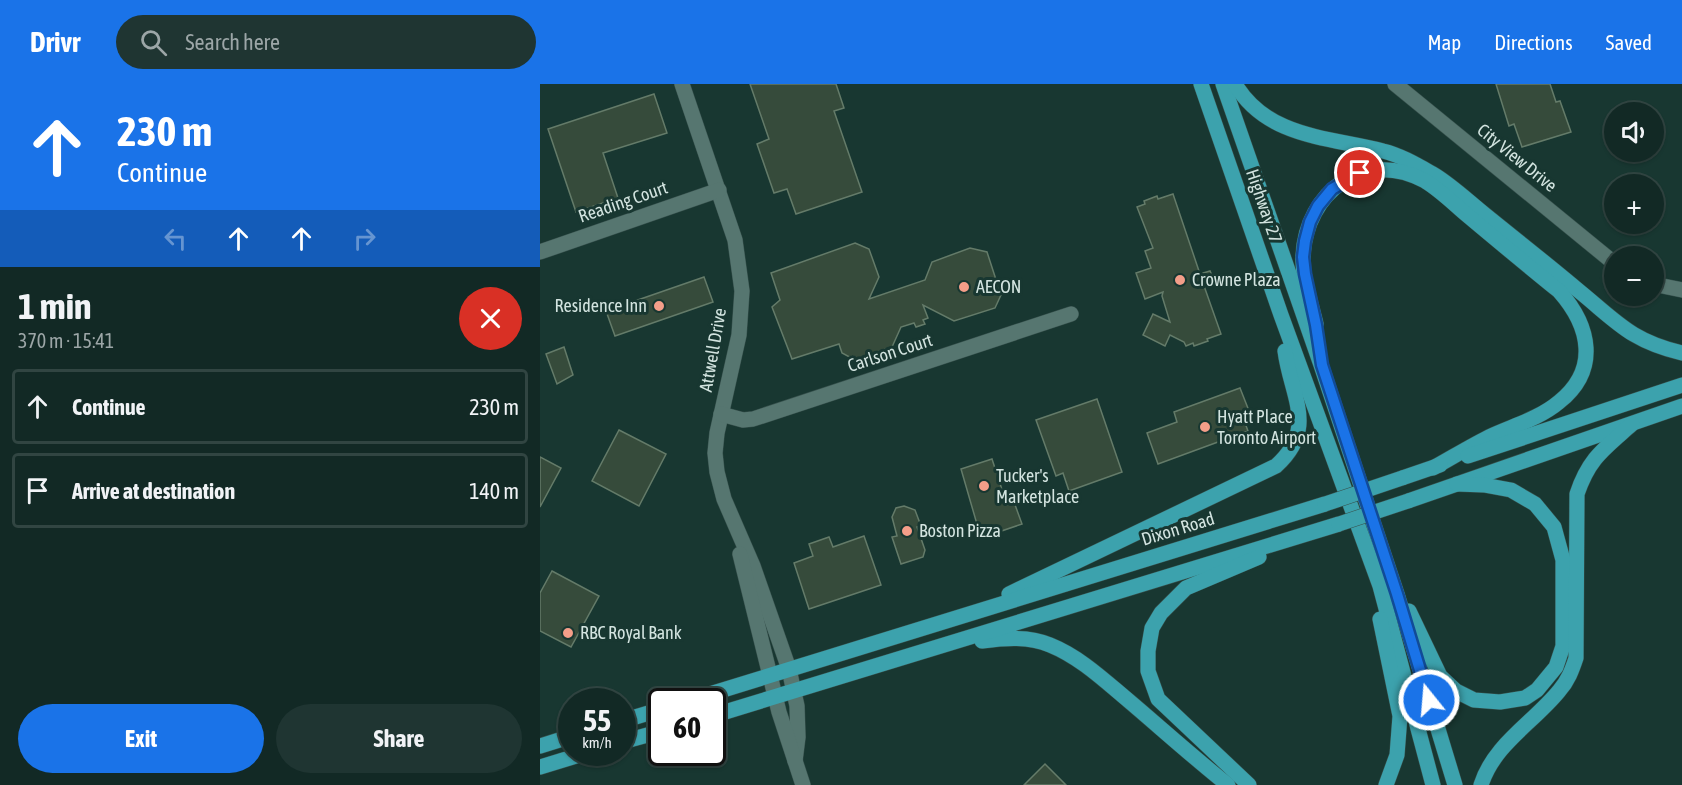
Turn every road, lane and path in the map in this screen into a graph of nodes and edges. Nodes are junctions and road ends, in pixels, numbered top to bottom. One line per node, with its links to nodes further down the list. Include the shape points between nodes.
1 (682, 84): 6 (street, Attwell Drive)
2 (1202, 84): 12 (main road, Highway 27)
3 (1223, 84): 14 (main road, Highway 27)
4 (1235, 84): 13 (main road, via 1260,115 1280,125 1385,151 1435,175 1621,327 1656,347)
5 (1395, 84): 8 (street, City View Drive)
6 (719, 190): 7 (street, Reading Court); 17 (street, Attwell Drive, via 735,240 742,291 739,335)
7 (540, 252)
8 (1604, 255)
9 (1664, 286): 10 (street)
10 (1682, 290)
11 (1071, 314): 17 (street, Carlson Court, via 753,419)
12 (1281, 315): 23 (main road, Highway 27); 25 (main road, via 1299,422 1287,456 1276,466)
13 (1682, 353)
14 (1322, 365): 19 (main road, via 1305,274 1305,241 1310,222 1325,197 1360,173 1396,171 1426,182 1559,291 1585,333 1584,366 1575,387 1539,415); 24 (main road, Highway 27)
15 (1682, 385): 19 (main road, Dixon Road)
16 (1682, 406): 18 (main road)
17 (721, 414): 21 (street, Attwell Drive, via 715,453 721,490)
18 (1632, 424): 20 (main road); 44 (main road, via 1592,460 1577,495 1576,658 1569,678 1500,749)
19 (1432, 468): 25 (main road, Dixon Road, bridge)
20 (1457, 484): 22 (main road, bridge); 24 (main road, via 1511,490 1535,504 1554,527 1563,560 1563,646 1556,667 1525,698 1500,702 1474,700 1456,691 1440,676 1413,616)
21 (732, 520): 27 (street, Attwell Drive, via 753,566); 28 (street, Attwell Drive)
22 (1297, 537): 26 (main road); 40 (main road, via 1186,588 1161,612 1152,628 1148,671 1158,699)
23 (1380, 586): 41 (main road, via 1380,628 1400,716 1397,754); 42 (main road, Highway 27)
24 (1397, 594): 43 (main road, Highway 27)
25 (971, 614): 27 (main road, Dixon Road)
26 (940, 646): 30 (main road); 39 (main road, via 1010,638 1060,649 1098,675)
27 (789, 669): 28 (main road, Dixon Road); 30 (street, Attwell Drive)
28 (770, 676): 29 (main road, Dixon Road); 31 (street, Attwell Drive)
29 (726, 689)
30 (794, 690): 31 (main road); 36 (street, Attwell Drive, via 798,737)
31 (775, 697): 32 (main road); 36 (street, Attwell Drive)
32 (726, 712)
33 (558, 740): 34 (main road)
34 (540, 746)
35 (558, 761): 37 (main road)
36 (795, 761): 38 (street, Attwell Drive)
37 (540, 767)
38 (803, 785)
39 (1228, 785)
40 (1249, 785)
41 (1386, 785)
42 (1433, 785)
43 (1455, 785)
44 (1481, 785)

